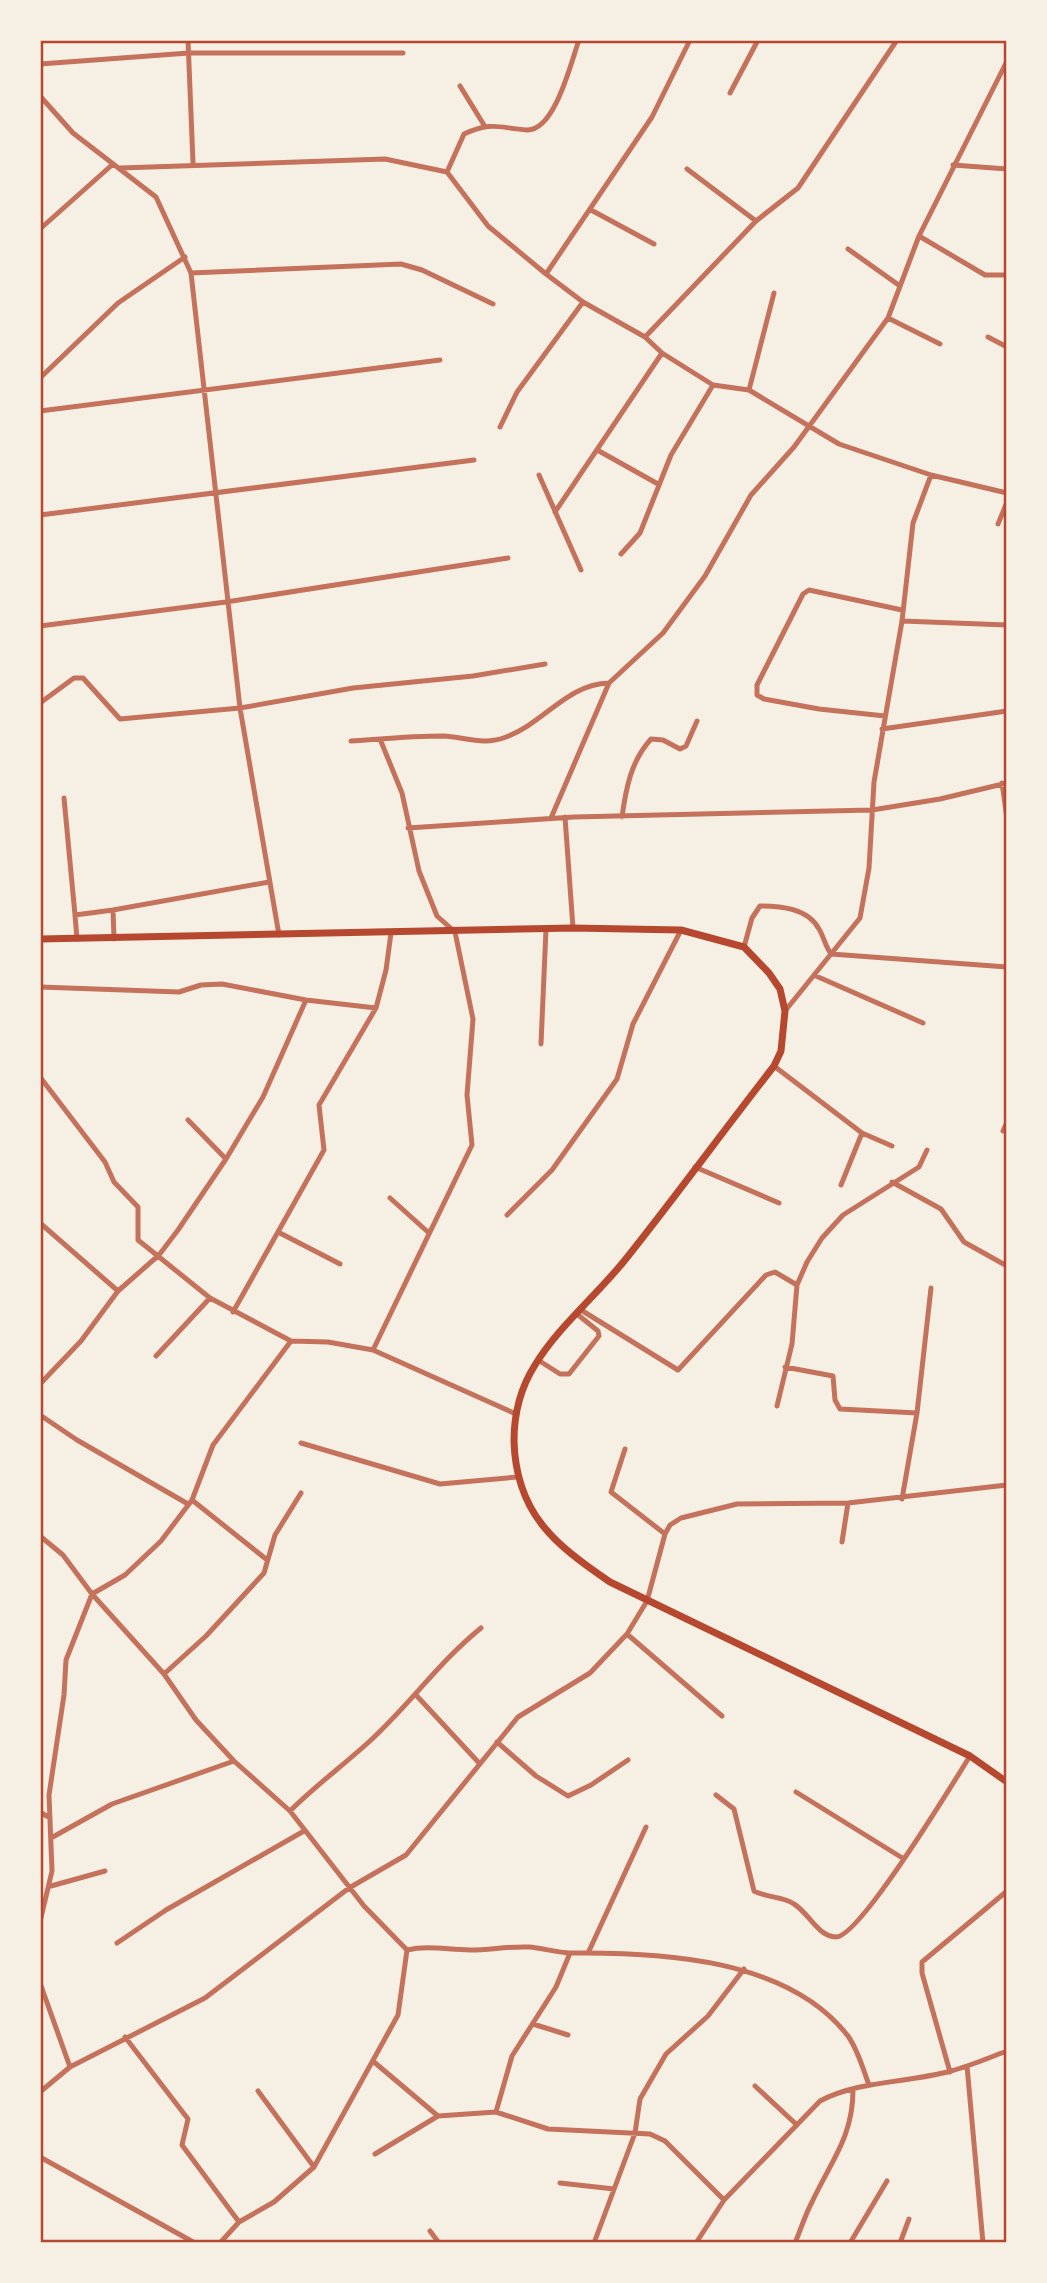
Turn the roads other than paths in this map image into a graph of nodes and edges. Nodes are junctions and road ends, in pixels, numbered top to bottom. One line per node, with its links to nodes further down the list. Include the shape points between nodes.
1 (188, 40): 6 (street)
2 (579, 40): 13 (street, via 544,124 531,130)
3 (690, 40): 21 (street, via 652,117)
4 (758, 40): 11 (street)
5 (897, 40): 22 (street, via 799,188)
6 (189, 53): 7 (street); 9 (street); 14 (street)
7 (403, 53)
8 (1007, 61): 16 (street)
9 (40, 64)
10 (460, 86): 13 (street)
11 (730, 93)
12 (40, 96): 15 (street, via 73,133)
13 (484, 125): 20 (street, via 464,134)
14 (193, 163): 17 (street); 20 (street, via 385,159)
15 (113, 164): 17 (street); 23 (street)
16 (953, 165): 19 (street); 24 (street)
17 (120, 168): 27 (street, via 156,197)
18 (687, 169): 22 (street)
19 (1007, 169)
20 (447, 172): 29 (street, via 488,226)
21 (591, 210): 25 (street); 29 (street)
22 (756, 221): 36 (street)
23 (40, 229)
24 (919, 236): 30 (street, via 985,275); 31 (street)
25 (654, 244)
26 (848, 249): 31 (street)
27 (185, 257): 28 (street); 42 (street, via 118,303)
28 (191, 273): 34 (street, via 401,264); 44 (street)
29 (546, 274): 33 (street)
30 (1007, 275)
31 (900, 286): 35 (street)
32 (774, 293): 45 (street)
33 (583, 302): 36 (street); 47 (street, via 517,392)
34 (493, 304)
35 (888, 318): 38 (street); 48 (street)
36 (645, 337): 40 (street)
37 (988, 337): 39 (street)
38 (940, 344)
39 (1007, 347)
40 (662, 353): 43 (street); 49 (street)
41 (440, 360): 44 (street)
42 (40, 378)
43 (713, 385): 45 (street); 53 (street)
44 (205, 387): 46 (street); 55 (street)
45 (749, 390): 48 (street)
46 (40, 411)
47 (500, 427)
48 (807, 427): 52 (street, via 839,444); 69 (street, via 751,495 705,576 663,633)
49 (598, 451): 53 (street); 57 (street)
50 (474, 460): 55 (street)
51 (539, 475): 57 (street)
52 (931, 475): 54 (street); 64 (street, via 913,523)
53 (658, 484): 60 (street, via 640,533)
54 (1007, 493)
55 (214, 494): 58 (street); 63 (street)
56 (1007, 502): 59 (street)
57 (555, 512): 62 (street)
58 (40, 515)
59 (999, 524)
60 (621, 554)
61 (508, 558): 63 (street)
62 (581, 570)
63 (226, 602): 67 (street); 71 (street)
64 (902, 610): 65 (street); 73 (street, via 809,590 757,685 757,695 764,699)
65 (902, 621): 66 (street); 73 (street)
66 (1007, 625)
67 (40, 626)
68 (545, 664): 71 (street, via 353,688)
69 (609, 683): 76 (street, via 576,691 515,733 495,740 445,736); 83 (street)
70 (40, 703): 71 (street, via 74,678 83,678 120,719)
71 (240, 708): 86 (street)
72 (1007, 711): 75 (street)
73 (885, 716): 75 (street)
74 (696, 721): 82 (street, via 686,746 680,749 652,739 643,749 627,782)
75 (882, 729): 80 (street)
76 (380, 739): 77 (street); 85 (street, via 402,793)
77 (351, 741)
78 (1004, 783): 80 (street); 84 (street)
79 (64, 799): 88 (street)
80 (872, 810): 82 (street); 99 (street, via 860,918)
81 (565, 817): 82 (street); 83 (street); 89 (street)
82 (622, 817)
83 (551, 818): 85 (street)
84 (1007, 819)
85 (408, 828): 92 (street, via 437,916)
86 (269, 882): 87 (street); 94 (street)
87 (113, 910): 88 (street); 97 (street)
88 (75, 915): 96 (street)
89 (573, 928): 90 (main road); 91 (main road)
90 (546, 929): 92 (main road); 107 (street)
91 (681, 930): 98 (main road); 122 (street, via 633,1024 617,1079 552,1170)
92 (455, 932): 93 (main road); 125 (street, via 473,1019 467,1095 472,1145)
93 (391, 933): 94 (main road); 104 (street)
94 (279, 936): 97 (main road)
95 (40, 939): 96 (main road)
96 (77, 939): 97 (main road)
97 (114, 939)
98 (744, 947): 99 (street, via 760,906 783,906 818,927); 105 (main road, via 769,973)
99 (831, 954): 100 (street); 101 (street)
100 (1007, 967)
101 (816, 976): 105 (street); 106 (street)
102 (40, 987): 103 (street, via 179,992 222,984)
103 (306, 1000): 104 (street); 116 (street, via 263,1097)
104 (376, 1007): 124 (street, via 319,1105 324,1150)
105 (785, 1011): 108 (main road)
106 (923, 1023)
107 (541, 1044)
108 (774, 1066): 113 (street); 117 (main road)
109 (40, 1077): 126 (street, via 105,1162 114,1182 138,1207 138,1240)
110 (188, 1120): 116 (street)
111 (1007, 1122): 112 (street)
112 (1003, 1131)
113 (862, 1133): 114 (street); 119 (street)
114 (891, 1146)
115 (927, 1150): 118 (street, via 919,1167)
116 (226, 1159): 126 (street)
117 (695, 1167): 121 (street); 134 (main road)
118 (892, 1182): 128 (street, via 941,1209 964,1242); 129 (street, via 844,1215 822,1238)
119 (841, 1185)
120 (390, 1198): 125 (street)
121 (779, 1203)
122 (507, 1215)
123 (40, 1223): 131 (street)
124 (278, 1232): 127 (street); 133 (street)
125 (429, 1233): 136 (street)
126 (159, 1255): 131 (street); 132 (street)
127 (340, 1264)
128 (1007, 1266)
129 (797, 1285): 134 (street, via 775,1272 766,1275 678,1370); 139 (street)
130 (931, 1288): 142 (street)
131 (118, 1291): 140 (street)
132 (210, 1297): 133 (street); 137 (street)
133 (233, 1312): 135 (street)
134 (579, 1312): 138 (main road); 138 (street, via 599,1336 569,1374 560,1374)
135 (291, 1341): 136 (street); 151 (street, via 213,1445)
136 (373, 1350): 143 (street)
137 (156, 1356)
138 (538, 1360): 143 (main road)
139 (785, 1367): 141 (street); 142 (street, via 833,1376 840,1409)
140 (40, 1384)
141 (777, 1406)
142 (917, 1413): 150 (street)
143 (516, 1414): 147 (main road)
144 (40, 1415): 151 (street)
145 (301, 1443): 147 (street, via 440,1483)
146 (625, 1449): 153 (street, via 611,1492)
147 (517, 1477): 158 (main road, via 532,1511 557,1543 610,1582)
148 (1007, 1485): 150 (street)
149 (301, 1493): 156 (street)
150 (902, 1499): 152 (street)
151 (190, 1502): 156 (street); 157 (street, via 161,1541 125,1575)
152 (848, 1503): 153 (street, via 737,1504 692,1513 670,1525); 155 (street)
153 (665, 1534): 158 (street)
154 (40, 1536): 157 (street, via 63,1555)
155 (842, 1542)
156 (266, 1559): 161 (street, via 264,1573 245,1595)
157 (92, 1594): 161 (street); 174 (street, via 66,1660)
158 (647, 1601): 160 (street); 165 (main road)
159 (481, 1628): 162 (street, via 449,1654)
160 (627, 1634): 163 (street); 164 (street, via 590,1673 518,1717)
161 (164, 1674): 167 (street, via 196,1720)
162 (416, 1695): 168 (street); 172 (street)
163 (722, 1716)
164 (498, 1742): 166 (street, via 536,1776 568,1796); 168 (street)
165 (970, 1756): 169 (main road); 178 (street)
166 (628, 1760)
167 (233, 1761): 172 (street); 177 (street, via 112,1804)
168 (480, 1764): 181 (street, via 406,1855)
169 (1007, 1782)
170 (796, 1793): 178 (street)
171 (716, 1795): 178 (street, via 734,1809 754,1891 795,1904 822,1933 846,1934)
172 (290, 1811): 176 (street)
173 (40, 1812): 174 (street)
174 (50, 1818): 177 (street)
175 (646, 1827): 186 (street)
176 (304, 1831): 181 (street); 184 (street)
177 (51, 1838): 180 (street)
178 (904, 1858)
179 (106, 1871): 180 (street)
180 (51, 1886): 183 (street)
181 (349, 1888): 185 (street); 192 (street, via 205,1998)
182 (1007, 1891): 197 (street, via 922,1962)
183 (40, 1922)
184 (117, 1943)
185 (407, 1950): 187 (street, via 532,1947); 194 (street, via 398,2015)
186 (589, 1951): 187 (street); 188 (street)
187 (570, 1953): 190 (street)
188 (744, 1969): 198 (street, via 787,1989 833,2020 849,2038); 206 (street, via 708,2017 666,2054 640,2099)
189 (40, 1983): 196 (street)
190 (533, 2024): 191 (street); 203 (street, via 512,2056)
191 (568, 2035)
192 (125, 2037): 196 (street); 215 (street, via 188,2119 182,2145)
193 (1007, 2051): 195 (street)
194 (374, 2062): 204 (street); 209 (street)
195 (967, 2066): 197 (street); 225 (street)
196 (70, 2067): 202 (street)
197 (950, 2072): 198 (street)
198 (869, 2085): 200 (street)
199 (755, 2086): 205 (street)
200 (853, 2090): 205 (street, via 820,2101); 222 (street, via 847,2138)
201 (258, 2091): 209 (street)
202 (40, 2092)
203 (496, 2112): 204 (street); 206 (street, via 548,2129)
204 (438, 2116): 207 (street)
205 (797, 2125): 213 (street)
206 (635, 2133): 212 (street); 213 (street, via 664,2141)
207 (375, 2154)
208 (40, 2157): 217 (street)
209 (314, 2167): 215 (street, via 274,2202)
210 (887, 2181): 223 (street)
211 (560, 2183): 212 (street)
212 (614, 2189): 220 (street)
213 (724, 2200): 221 (street)
214 (909, 2219): 224 (street)
215 (239, 2222): 218 (street)
216 (429, 2231): 219 (street)
217 (195, 2243)
218 (220, 2243)
219 (439, 2243)
220 (594, 2243)
221 (696, 2243)
222 (795, 2243)
223 (850, 2243)
224 (900, 2243)
225 (983, 2243)

